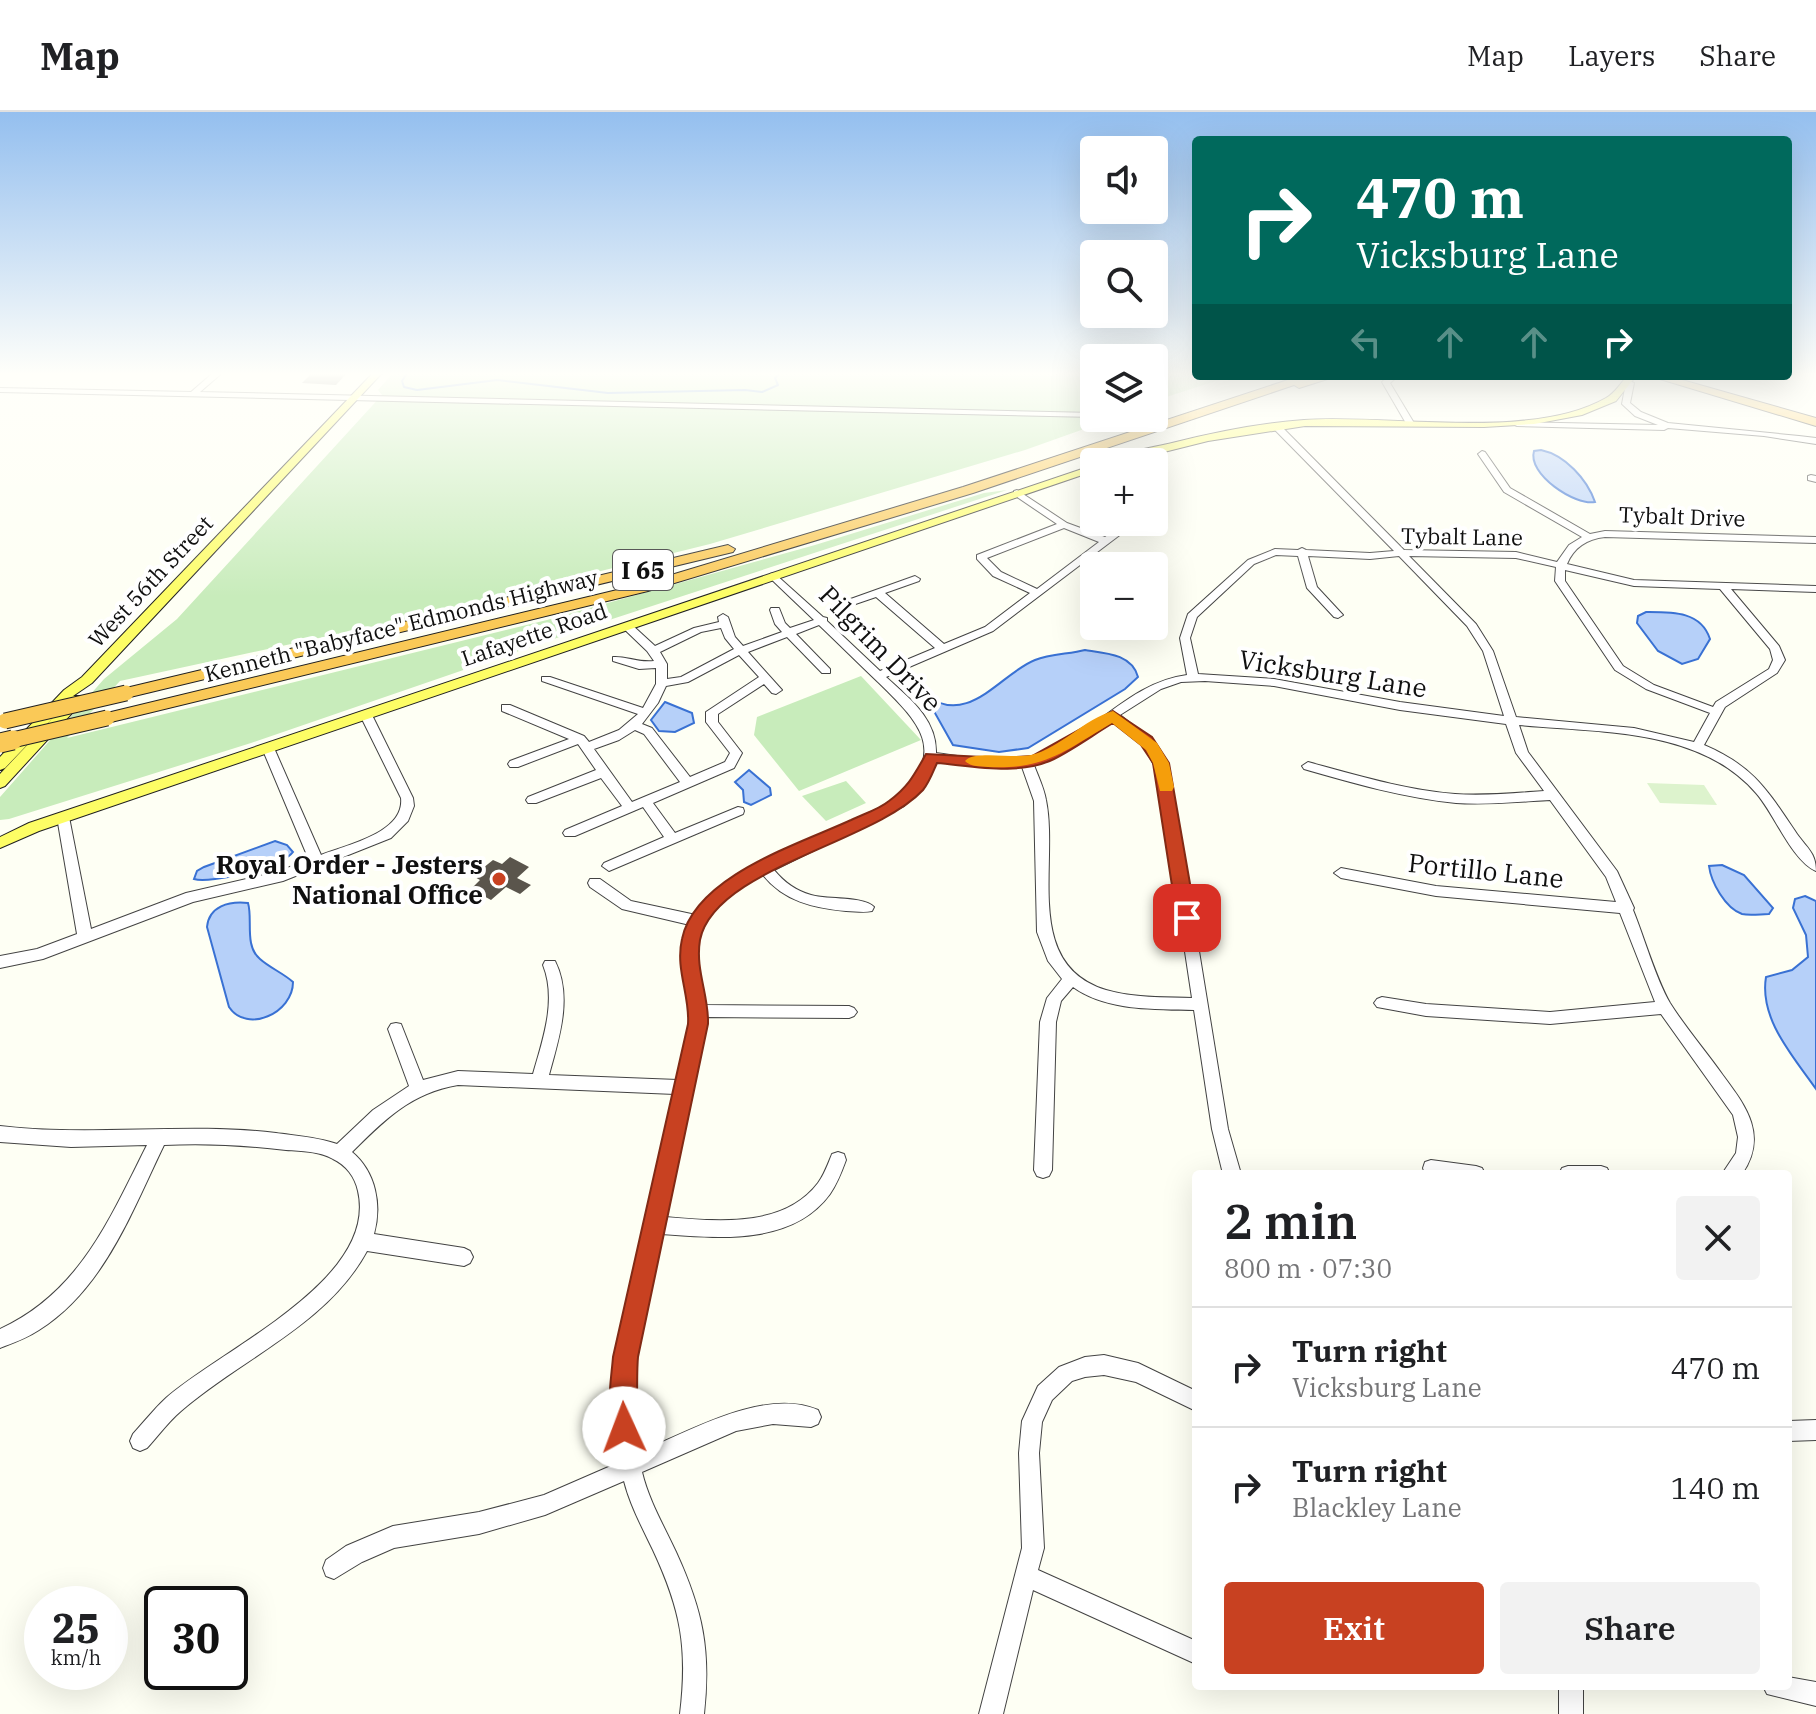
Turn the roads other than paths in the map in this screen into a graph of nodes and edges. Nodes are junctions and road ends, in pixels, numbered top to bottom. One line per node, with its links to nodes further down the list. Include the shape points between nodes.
1 (308, 448): 37 (main road, West 56th Street)
2 (1061, 448): 46 (highway, Kenneth "Babyface" Edmonds Highway / I 65, bridge, via 724,551)
3 (1096, 448): 48 (highway, Kenneth "Babyface" Edmonds Highway / I 65, bridge, via 643,588)
4 (1297, 448): 14 (street)
5 (1482, 454): 10 (street, via 1507,490)
6 (1080, 473): 7 (main road, Lafayette Road)
7 (1017, 493): 8 (street); 16 (main road, Lafayette Road)
8 (1064, 525): 12 (street); 21 (street, via 980,558 997,574)
9 (1113, 536): 12 (street)
10 (1587, 536): 11 (street, Tybalt Drive); 15 (street, Tybalt Drive, via 1574,543)
11 (1816, 540)
12 (1106, 541): 21 (street)
13 (1302, 551): 14 (street, Tybalt Lane); 24 (street, via 1312,588); 35 (street, Tybalt Lane, via 1258,557 1194,614 1185,638)
14 (1401, 554): 15 (street, Tybalt Lane, via 1516,555); 45 (street, via 1477,631)
15 (1563, 565): 18 (street, Tybalt Lane, via 1631,583); 42 (street, via 1563,586 1619,668 1650,687)
16 (774, 576): 23 (street, Pilgrim Drive); 25 (main road, Lafayette Road)
17 (915, 579): 20 (street)
18 (1723, 586): 19 (street, Tybalt Lane); 42 (street, via 1775,648 1779,660 1773,671 1724,701)
19 (1816, 589)
20 (878, 593): 23 (street); 27 (street)
21 (1038, 593): 27 (street, via 989,629)
22 (775, 610): 26 (street)
23 (829, 614): 26 (street); 33 (street, Pilgrim Drive)
24 (1338, 615)
25 (627, 626): 29 (street); 43 (main road, Lafayette Road)
26 (788, 633): 28 (street); 32 (street)
27 (943, 649): 33 (street)
28 (740, 650): 29 (street, via 724,621); 34 (street); 38 (street, via 684,680)
29 (653, 651): 31 (street)
30 (617, 659): 31 (street, via 639,666)
31 (661, 664): 38 (street)
32 (826, 671)
33 (879, 676): 52 (street, Pilgrim Drive, via 925,724)
34 (765, 678): 39 (street); 59 (street, via 712,712 712,722 734,750 734,760)
35 (1193, 678): 44 (street, Vicksburg Lane, via 1166,683); 45 (street, Vicksburg Lane, via 1268,680 1413,708)
36 (546, 679): 41 (street)
37 (87, 680): 55 (main road, West 56th Street); 58 (main road, West 56th Street, via 84,693)
38 (662, 683): 41 (street)
39 (776, 690)
40 (506, 708): 49 (street)
41 (643, 712): 47 (street)
42 (1717, 712): 50 (street)
43 (366, 715): 51 (main road, Lafayette Road); 71 (street, via 404,788 406,813 386,835)
44 (1113, 715): 53 (street, Vicksburg Lane, via 1048,756); 85 (street, via 1146,741 1161,763)
45 (1511, 720): 50 (street, Vicksburg Lane, via 1646,734); 60 (street, via 1522,753)
46 (3, 721)
47 (632, 725): 49 (street, via 615,737); 59 (street, via 648,731)
48 (0, 743)
49 (584, 743): 54 (street); 57 (street)
50 (1697, 747): 73 (street, Vicksburg Lane, via 1731,763 1762,788)
51 (268, 748): 65 (main road, Lafayette Road); 71 (street)
52 (931, 757): 53 (street, Vicksburg Lane); 74 (street, via 920,782 898,804)
53 (1027, 762): 83 (street, via 1040,801 1044,932 1051,954)
54 (514, 764)
55 (0, 765)
56 (1308, 766): 60 (street, via 1442,796)
57 (604, 772): 61 (street); 63 (street)
58 (0, 783)
59 (688, 784): 62 (street)
60 (1552, 795): 78 (street, via 1612,875)
61 (532, 800)
62 (645, 801): 63 (street); 69 (street)
63 (629, 807): 68 (street)
64 (738, 811): 69 (street)
65 (63, 817): 66 (main road, Lafayette Road); 80 (street)
66 (34, 827): 67 (main road, Lafayette Road); 70 (main road, Lafayette Road)
67 (0, 832)
68 (570, 833)
69 (672, 839): 72 (street)
70 (0, 843)
71 (317, 862): 80 (street, via 278,877 191,897)
72 (609, 866)
73 (1816, 866)
74 (764, 868): 77 (street, via 797,897); 79 (street, via 723,892)
75 (1341, 873): 78 (street, Portillo Lane, via 1436,891)
76 (595, 883): 79 (street, via 627,905)
77 (867, 907)
78 (1627, 908): 86 (street)
79 (698, 921): 87 (street, via 688,961)
80 (85, 937): 81 (street, via 38,955)
81 (0, 962)
82 (550, 965): 90 (street, via 556,974 554,1012)
83 (1071, 979): 85 (street, via 1112,998); 99 (street, via 1054,998 1048,1022)
84 (1382, 1003): 86 (street, via 1550,1018)
85 (1200, 1004): 100 (street)
86 (1665, 1007): 98 (street, via 1740,1112 1747,1140)
87 (699, 1011): 88 (street); 91 (street)
88 (849, 1012)
89 (396, 1029): 92 (street)
90 (539, 1081): 91 (street); 92 (street, via 458,1078)
91 (684, 1087): 102 (street)
92 (418, 1088): 95 (street, via 391,1103)
93 (0, 1134): 94 (street, via 71,1141)
94 (160, 1136): 95 (street, via 248,1137); 105 (street, via 86,1276 47,1314)
95 (339, 1153): 103 (street, via 356,1166 368,1190)
96 (838, 1160): 102 (street, via 810,1202 768,1225)
97 (1431, 1168): 101 (street)
98 (1736, 1169)
99 (1043, 1170)
100 (1231, 1170)
101 (1446, 1170)
102 (654, 1225): 111 (street, via 622,1396)
103 (362, 1241): 104 (street); 110 (street, via 351,1262 316,1301 173,1405)
104 (464, 1257)
105 (0, 1339)
106 (1192, 1399): 113 (street, via 1111,1365 1079,1369 1050,1388 1032,1421 1033,1548)
107 (811, 1417): 111 (street, via 773,1414 735,1421)
108 (1816, 1430): 109 (street)
109 (1792, 1431)
110 (140, 1441)
111 (631, 1468): 112 (street, via 521,1513 380,1541); 118 (street, via 695,1630 698,1670)
112 (334, 1568)
113 (1026, 1576): 114 (street); 119 (street)
114 (1192, 1651)
115 (1792, 1689): 117 (street)
116 (1571, 1690): 120 (street)
117 (1816, 1694)
118 (692, 1714)
119 (991, 1714)
120 (1571, 1714)

